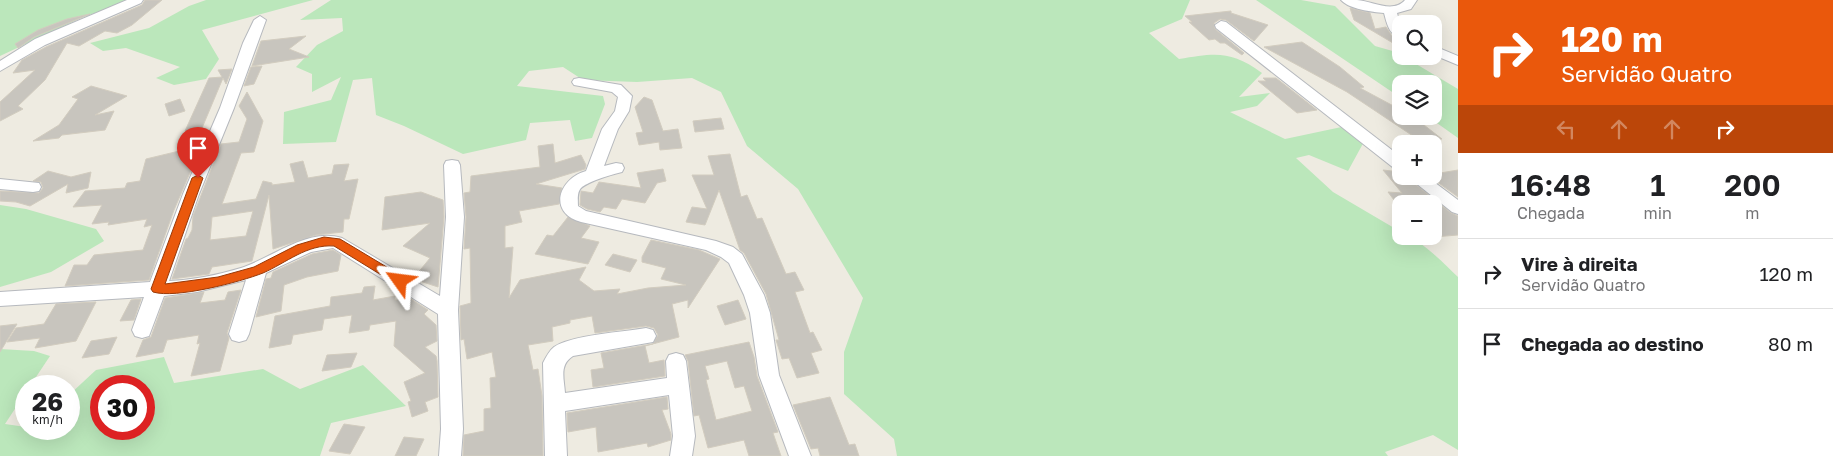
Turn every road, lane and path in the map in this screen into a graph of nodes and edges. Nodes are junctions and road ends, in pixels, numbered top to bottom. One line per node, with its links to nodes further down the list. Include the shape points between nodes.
1 (137, 0): 10 (street, via 40,42)
2 (1347, 0): 4 (street)
3 (1411, 0): 4 (street, via 1409,5)
4 (1390, 10): 5 (street)
5 (1392, 18)
6 (260, 20): 21 (street, via 191,194)
7 (1221, 25): 12 (street)
8 (1442, 54): 9 (street)
9 (1458, 61)
10 (0, 67)
11 (579, 82): 15 (street, via 616,88 624,96 622,111 610,130)
12 (1392, 157)
13 (452, 165): 23 (street, via 455,217)
14 (616, 168): 15 (street)
15 (592, 176): 33 (street, via 570,186 569,208 581,216 710,245 736,259 760,313 769,376)
16 (0, 184): 18 (street)
17 (1427, 185): 19 (street)
18 (33, 187)
19 (1458, 208)
20 (258, 270): 21 (street, via 218,282); 23 (street, via 312,244 336,242); 25 (street)
21 (158, 289): 22 (street); 24 (street)
22 (0, 299)
23 (448, 310): 30 (street)
24 (142, 330)
25 (239, 334)
26 (646, 336): 29 (street, via 569,349 560,354 553,363)
27 (676, 361): 28 (street)
28 (678, 385): 29 (street); 32 (street, via 684,436)
29 (556, 403): 31 (street)
30 (450, 456)
31 (556, 456)
32 (681, 456)
33 (800, 456)

